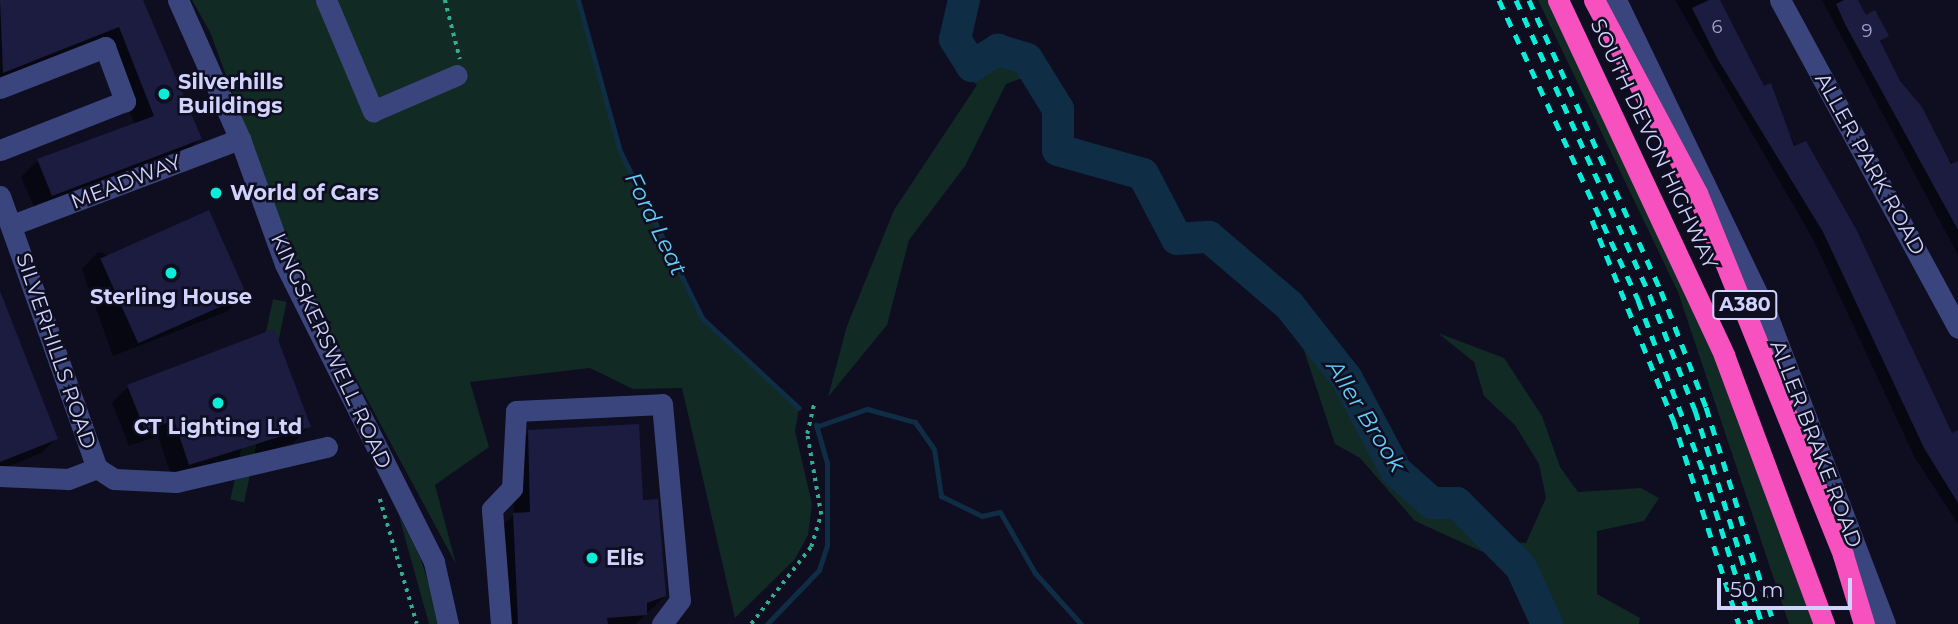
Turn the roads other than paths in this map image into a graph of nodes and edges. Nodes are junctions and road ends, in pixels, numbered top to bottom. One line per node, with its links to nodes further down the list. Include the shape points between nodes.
1 (178, 0): 9 (street, KINGSKERSWELL ROAD)
2 (326, 0): 7 (street, via 373,111)
3 (1558, 0): 20 (highway, SOUTH DEVON HIGHWAY / A380, via 1724,355)
4 (1594, 0): 21 (highway, SOUTH DEVON HIGHWAY / A380, via 1697,193 1838,542)
5 (1616, 0): 22 (street, ALLER BRAKE ROAD, via 1763,307)
6 (1780, 0): 13 (street, ALLER PARK ROAD)
7 (457, 75)
8 (0, 88): 10 (street, via 105,47 125,101)
9 (240, 139): 12 (street, MEADWAY); 17 (street, KINGSKERSWELL ROAD, via 285,264 434,562)
10 (0, 150)
11 (0, 196): 12 (street, SILVERHILLS ROAD)
12 (9, 235): 15 (street, SILVERHILLS ROAD)
13 (1958, 328)
14 (327, 447): 15 (street, SILVERHILLS ROAD, via 176,482 114,480)
15 (97, 468): 16 (street, SILVERHILLS ROAD, via 68,480)
16 (0, 476)
17 (448, 624)
18 (501, 624): 19 (street, via 492,509 512,488 516,411 662,404 680,600)
19 (662, 624)
20 (1824, 624)
21 (1864, 624)
22 (1885, 624)

